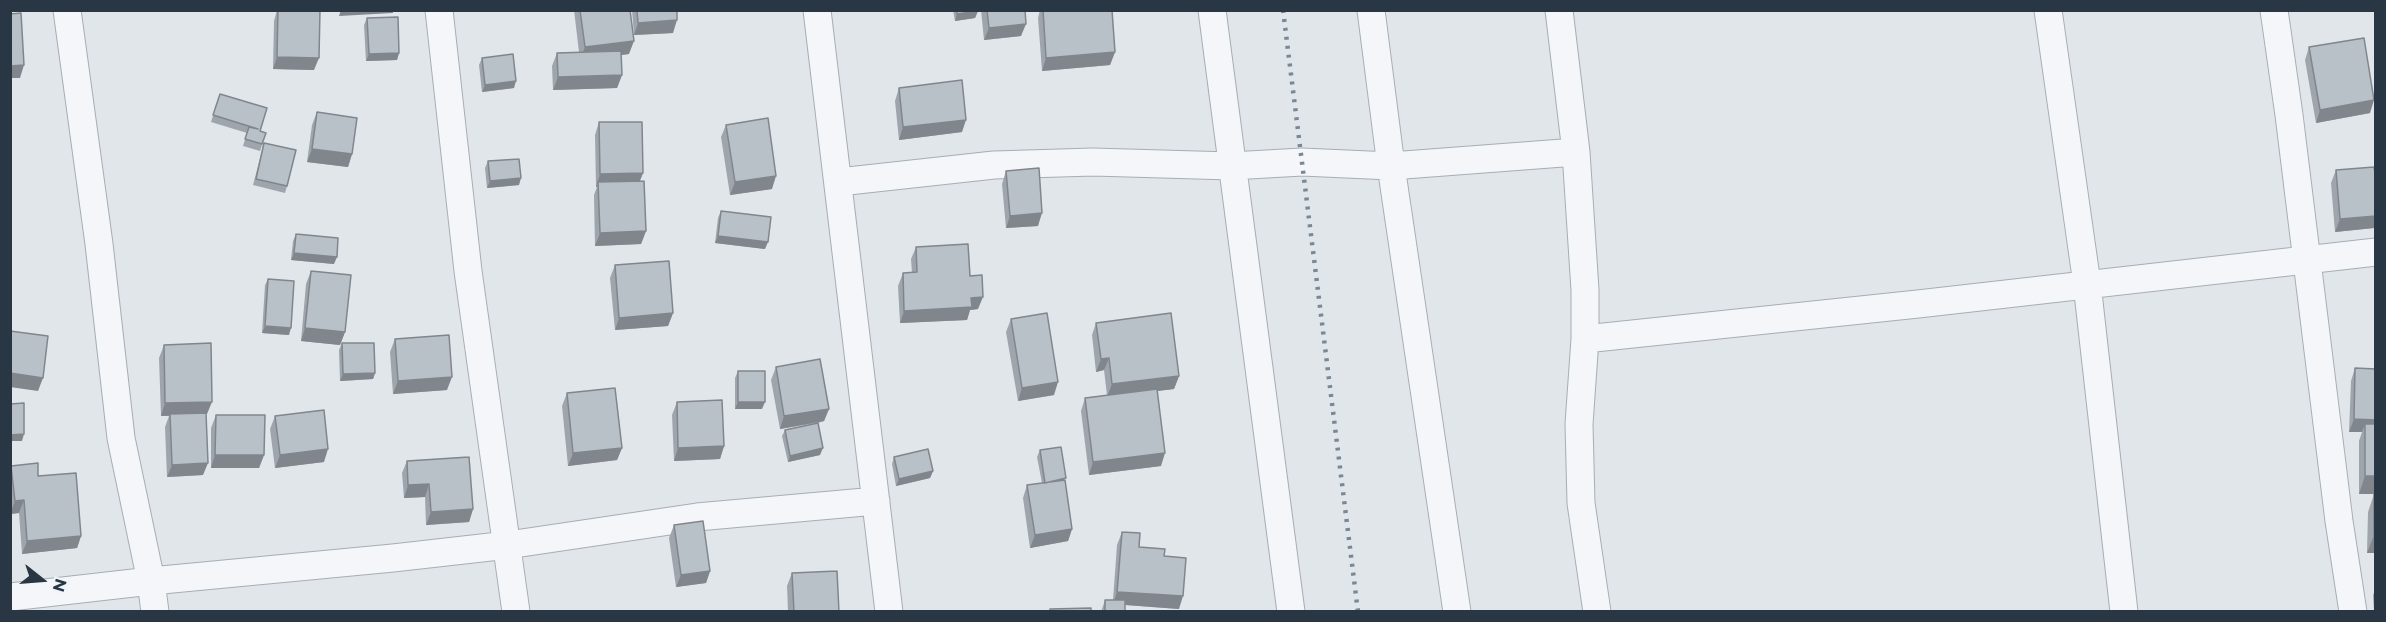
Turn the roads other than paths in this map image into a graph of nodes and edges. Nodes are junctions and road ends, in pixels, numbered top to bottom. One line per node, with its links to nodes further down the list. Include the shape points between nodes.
1 (67, 10): 19 (street, via 122,438)
2 (440, 10): 18 (street, via 468,271)
3 (817, 10): 12 (street)
4 (1212, 10): 10 (street)
5 (1371, 10): 11 (street)
6 (1559, 10): 9 (street)
7 (2048, 10): 15 (street)
8 (2274, 10): 14 (street)
9 (1576, 152): 11 (street); 16 (street)
10 (1231, 166): 11 (street, via 1302,162); 12 (street, via 1093,162 994,165); 24 (street)
11 (1391, 166): 25 (street)
12 (839, 182): 17 (street)
13 (2376, 252): 14 (street)
14 (2306, 259): 15 (street); 28 (street)
15 (2087, 284): 16 (street); 27 (street)
16 (1585, 339): 26 (street, via 1578,424 1581,503)
17 (876, 501): 18 (street, via 697,517); 23 (street)
18 (508, 545): 19 (street); 22 (street)
19 (151, 581): 20 (street); 21 (street)
20 (10, 597)
21 (155, 612)
22 (516, 612)
23 (889, 612)
24 (1291, 612)
25 (1457, 612)
26 (1597, 612)
27 (2124, 612)
28 (2353, 612)

